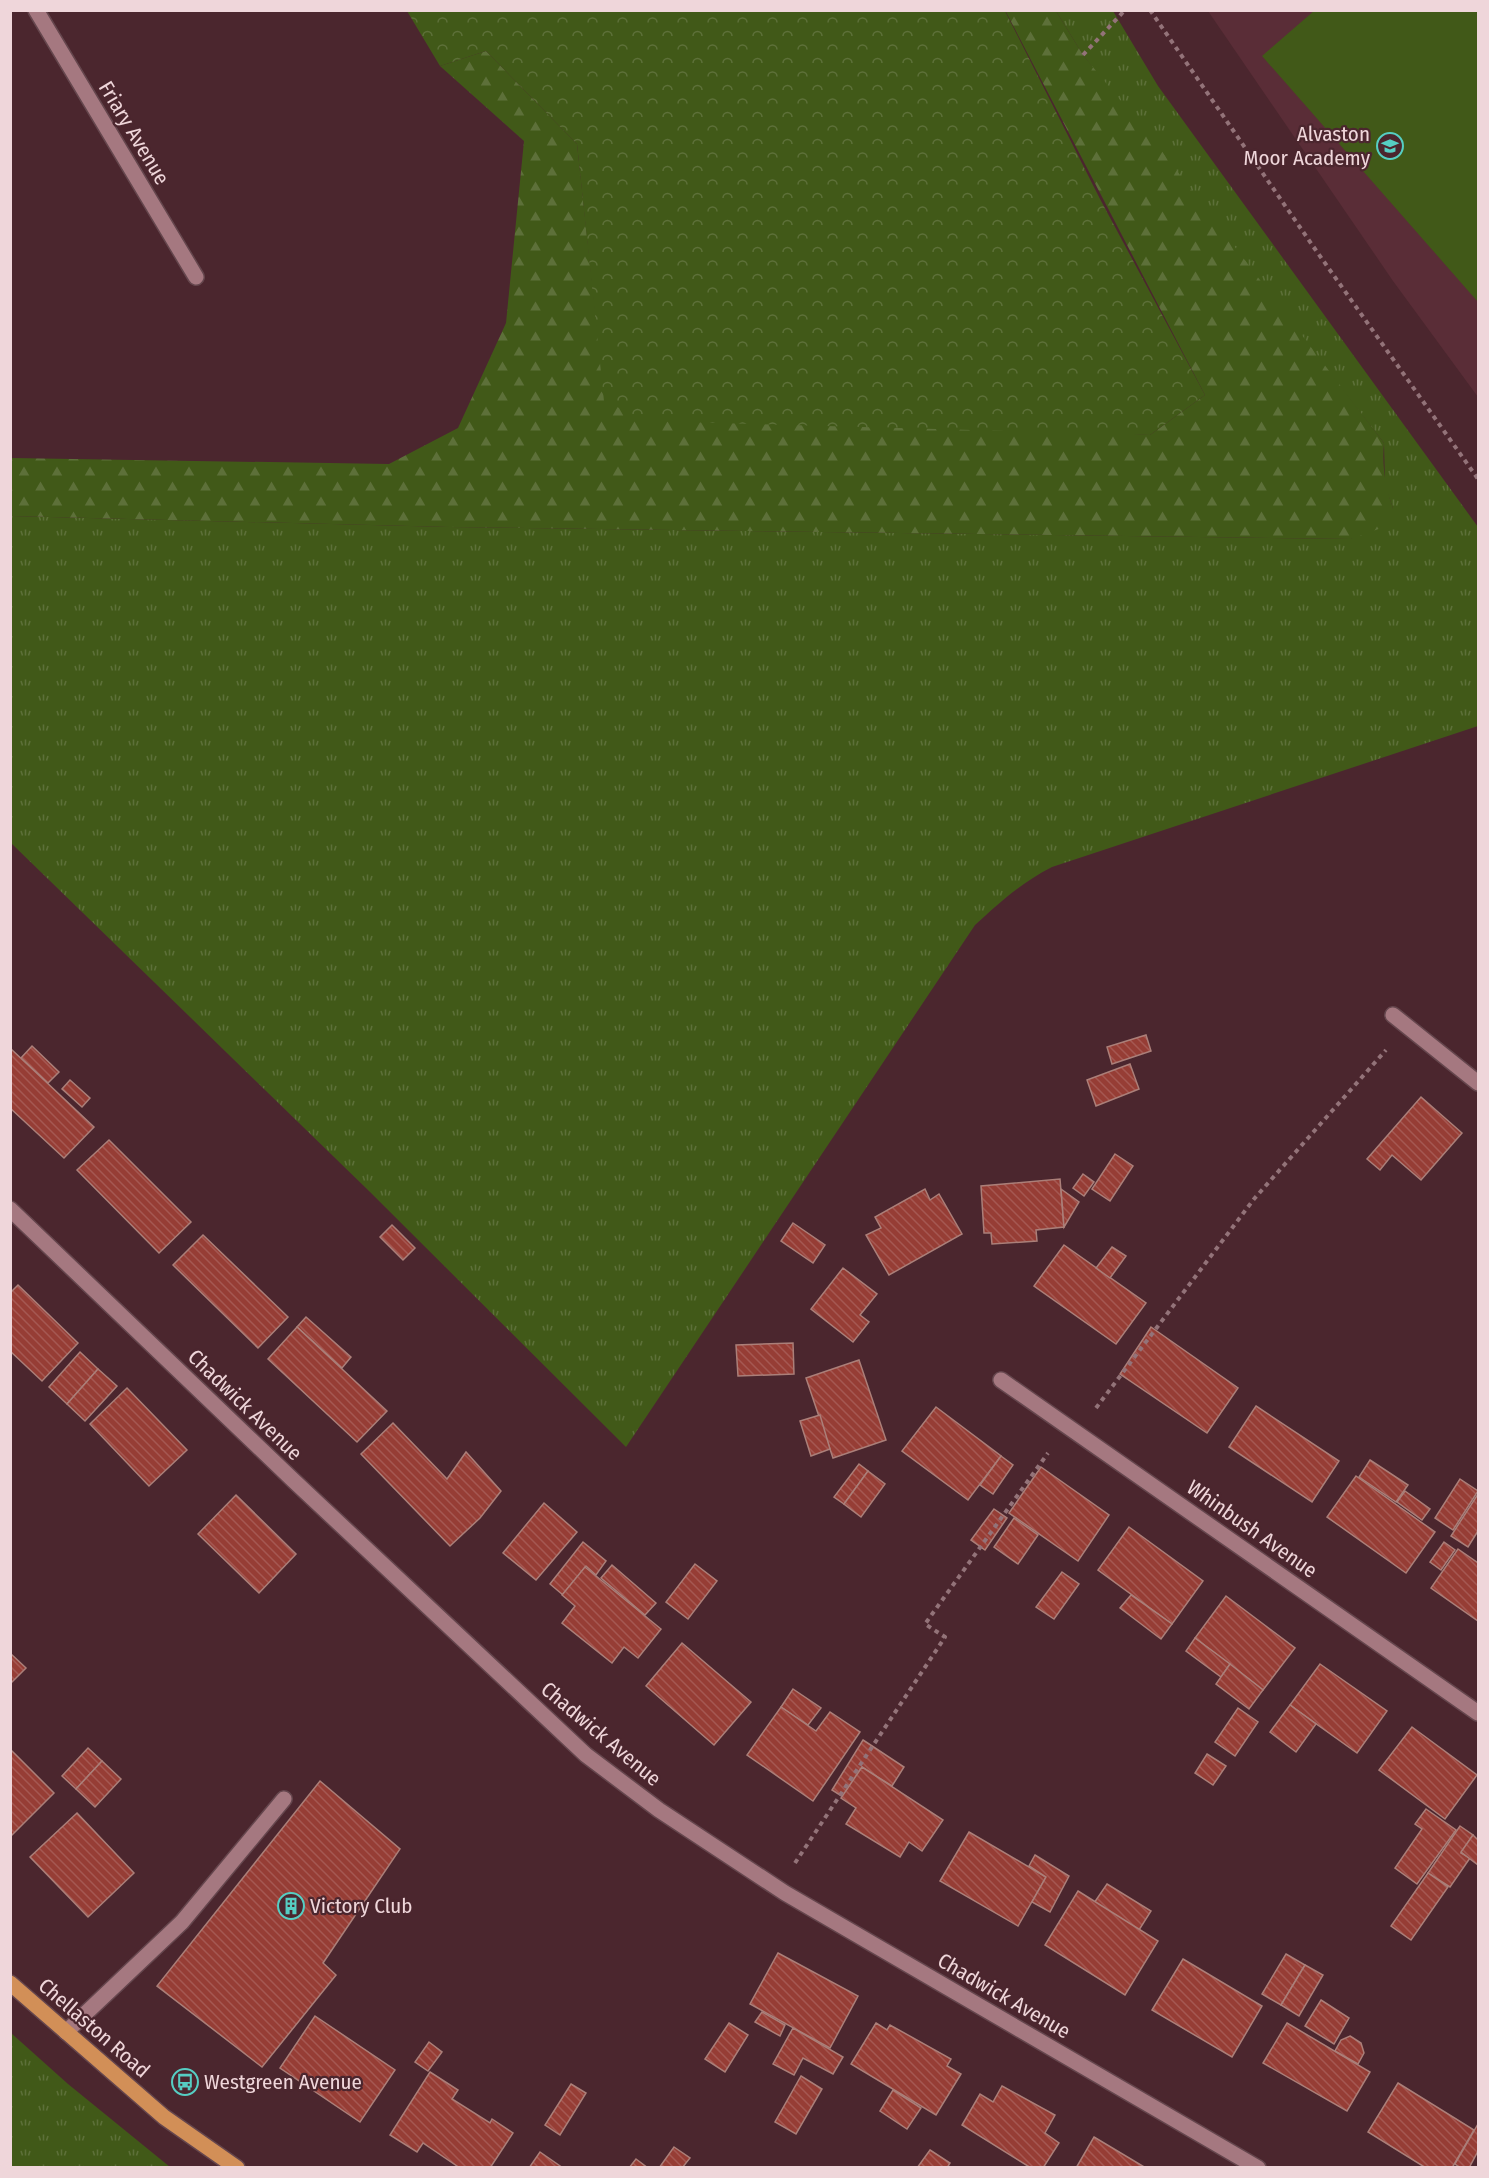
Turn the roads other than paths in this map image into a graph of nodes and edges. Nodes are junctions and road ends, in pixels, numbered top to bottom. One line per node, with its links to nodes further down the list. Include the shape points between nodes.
1 (36, 10): 2 (street, Friary Avenue)
2 (196, 277)
3 (1393, 1016): 4 (street)
4 (1479, 1083)
5 (10, 1209): 12 (street, Chadwick Avenue, via 586,1755 659,1810 778,1888)
6 (1001, 1380): 7 (street, Whinbush Avenue)
7 (1479, 1713)
8 (284, 1799): 10 (street, via 182,1922)
9 (10, 1983): 10 (main road, Chellaston Road)
10 (66, 2032): 11 (main road, Chellaston Road, via 164,2117)
11 (237, 2168)
12 (1258, 2168)

